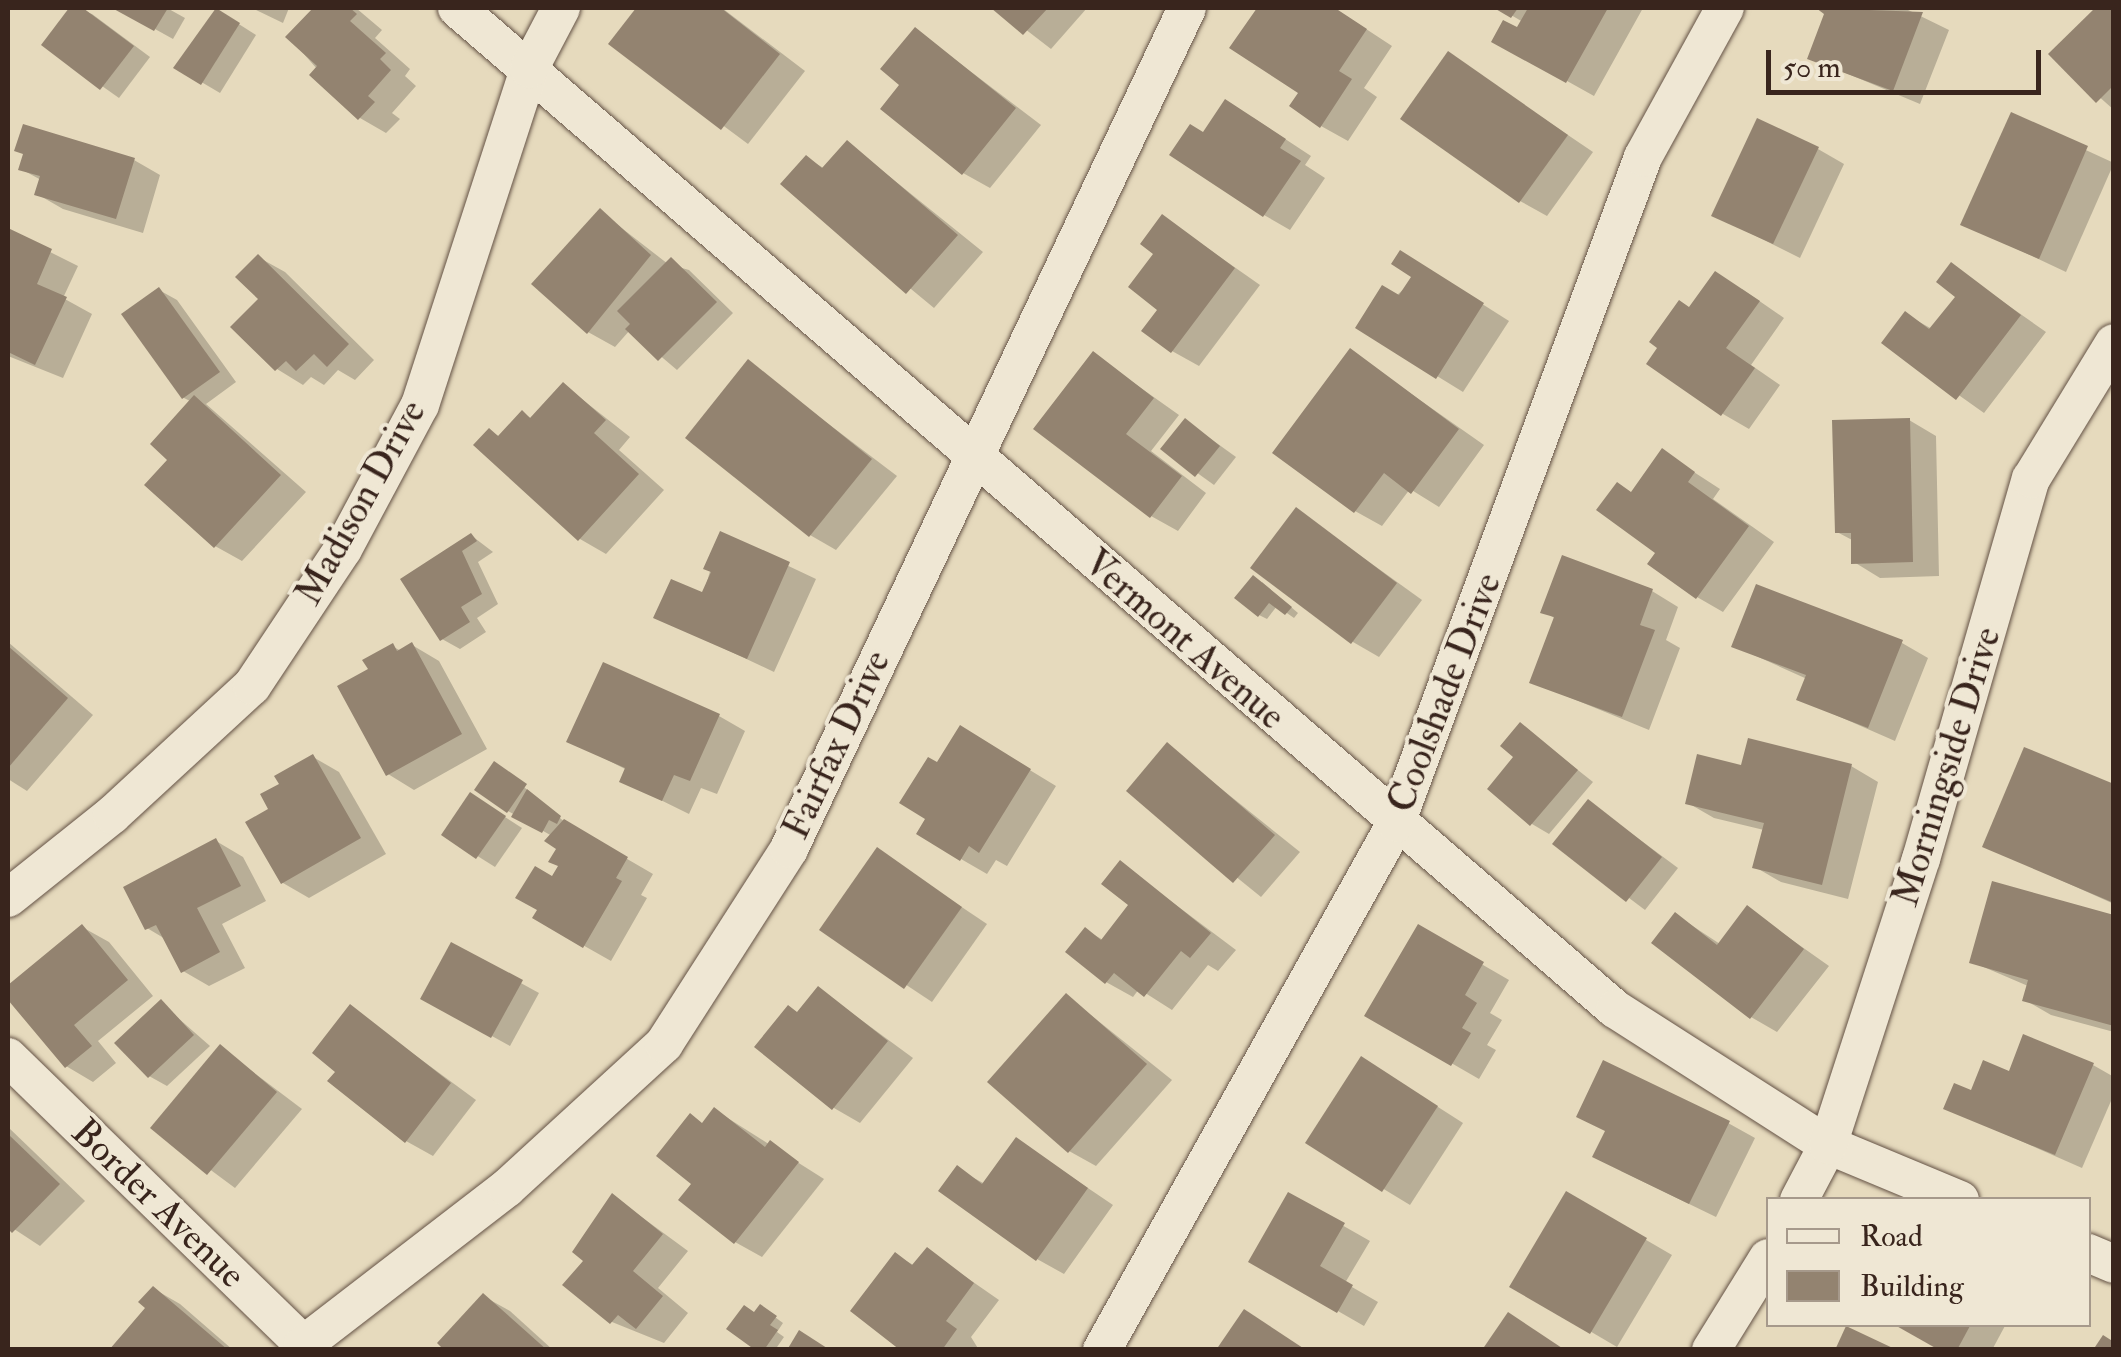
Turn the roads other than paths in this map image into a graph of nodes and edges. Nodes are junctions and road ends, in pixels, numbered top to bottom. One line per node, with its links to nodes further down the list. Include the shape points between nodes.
1 (457, 8): 5 (street, Vermont Avenue)
2 (561, 8): 5 (street, Madison Drive)
3 (1187, 8): 7 (street, Fairfax Drive)
4 (1725, 8): 8 (street, Coolshade Drive, via 1643,158)
5 (529, 69): 7 (street, Vermont Avenue); 9 (street, Madison Drive, via 420,405 343,549 252,686 112,815)
6 (2114, 343): 11 (street, Morningside Drive, via 2032,479 1921,859)
7 (972, 457): 8 (street, Vermont Avenue); 15 (street, Fairfax Drive, via 789,850 664,1044 507,1188)
8 (1396, 823): 11 (street, Vermont Avenue, via 1614,1009); 16 (street, Coolshade Drive)
9 (8, 898)
10 (8, 1058): 15 (street, Border Avenue)
11 (1828, 1145): 12 (street, Morningside Drive); 13 (street, Vermont Avenue)
12 (1801, 1197)
13 (1953, 1197)
14 (1766, 1261): 17 (street)
15 (306, 1347)
16 (1102, 1350)
17 (1710, 1350)

